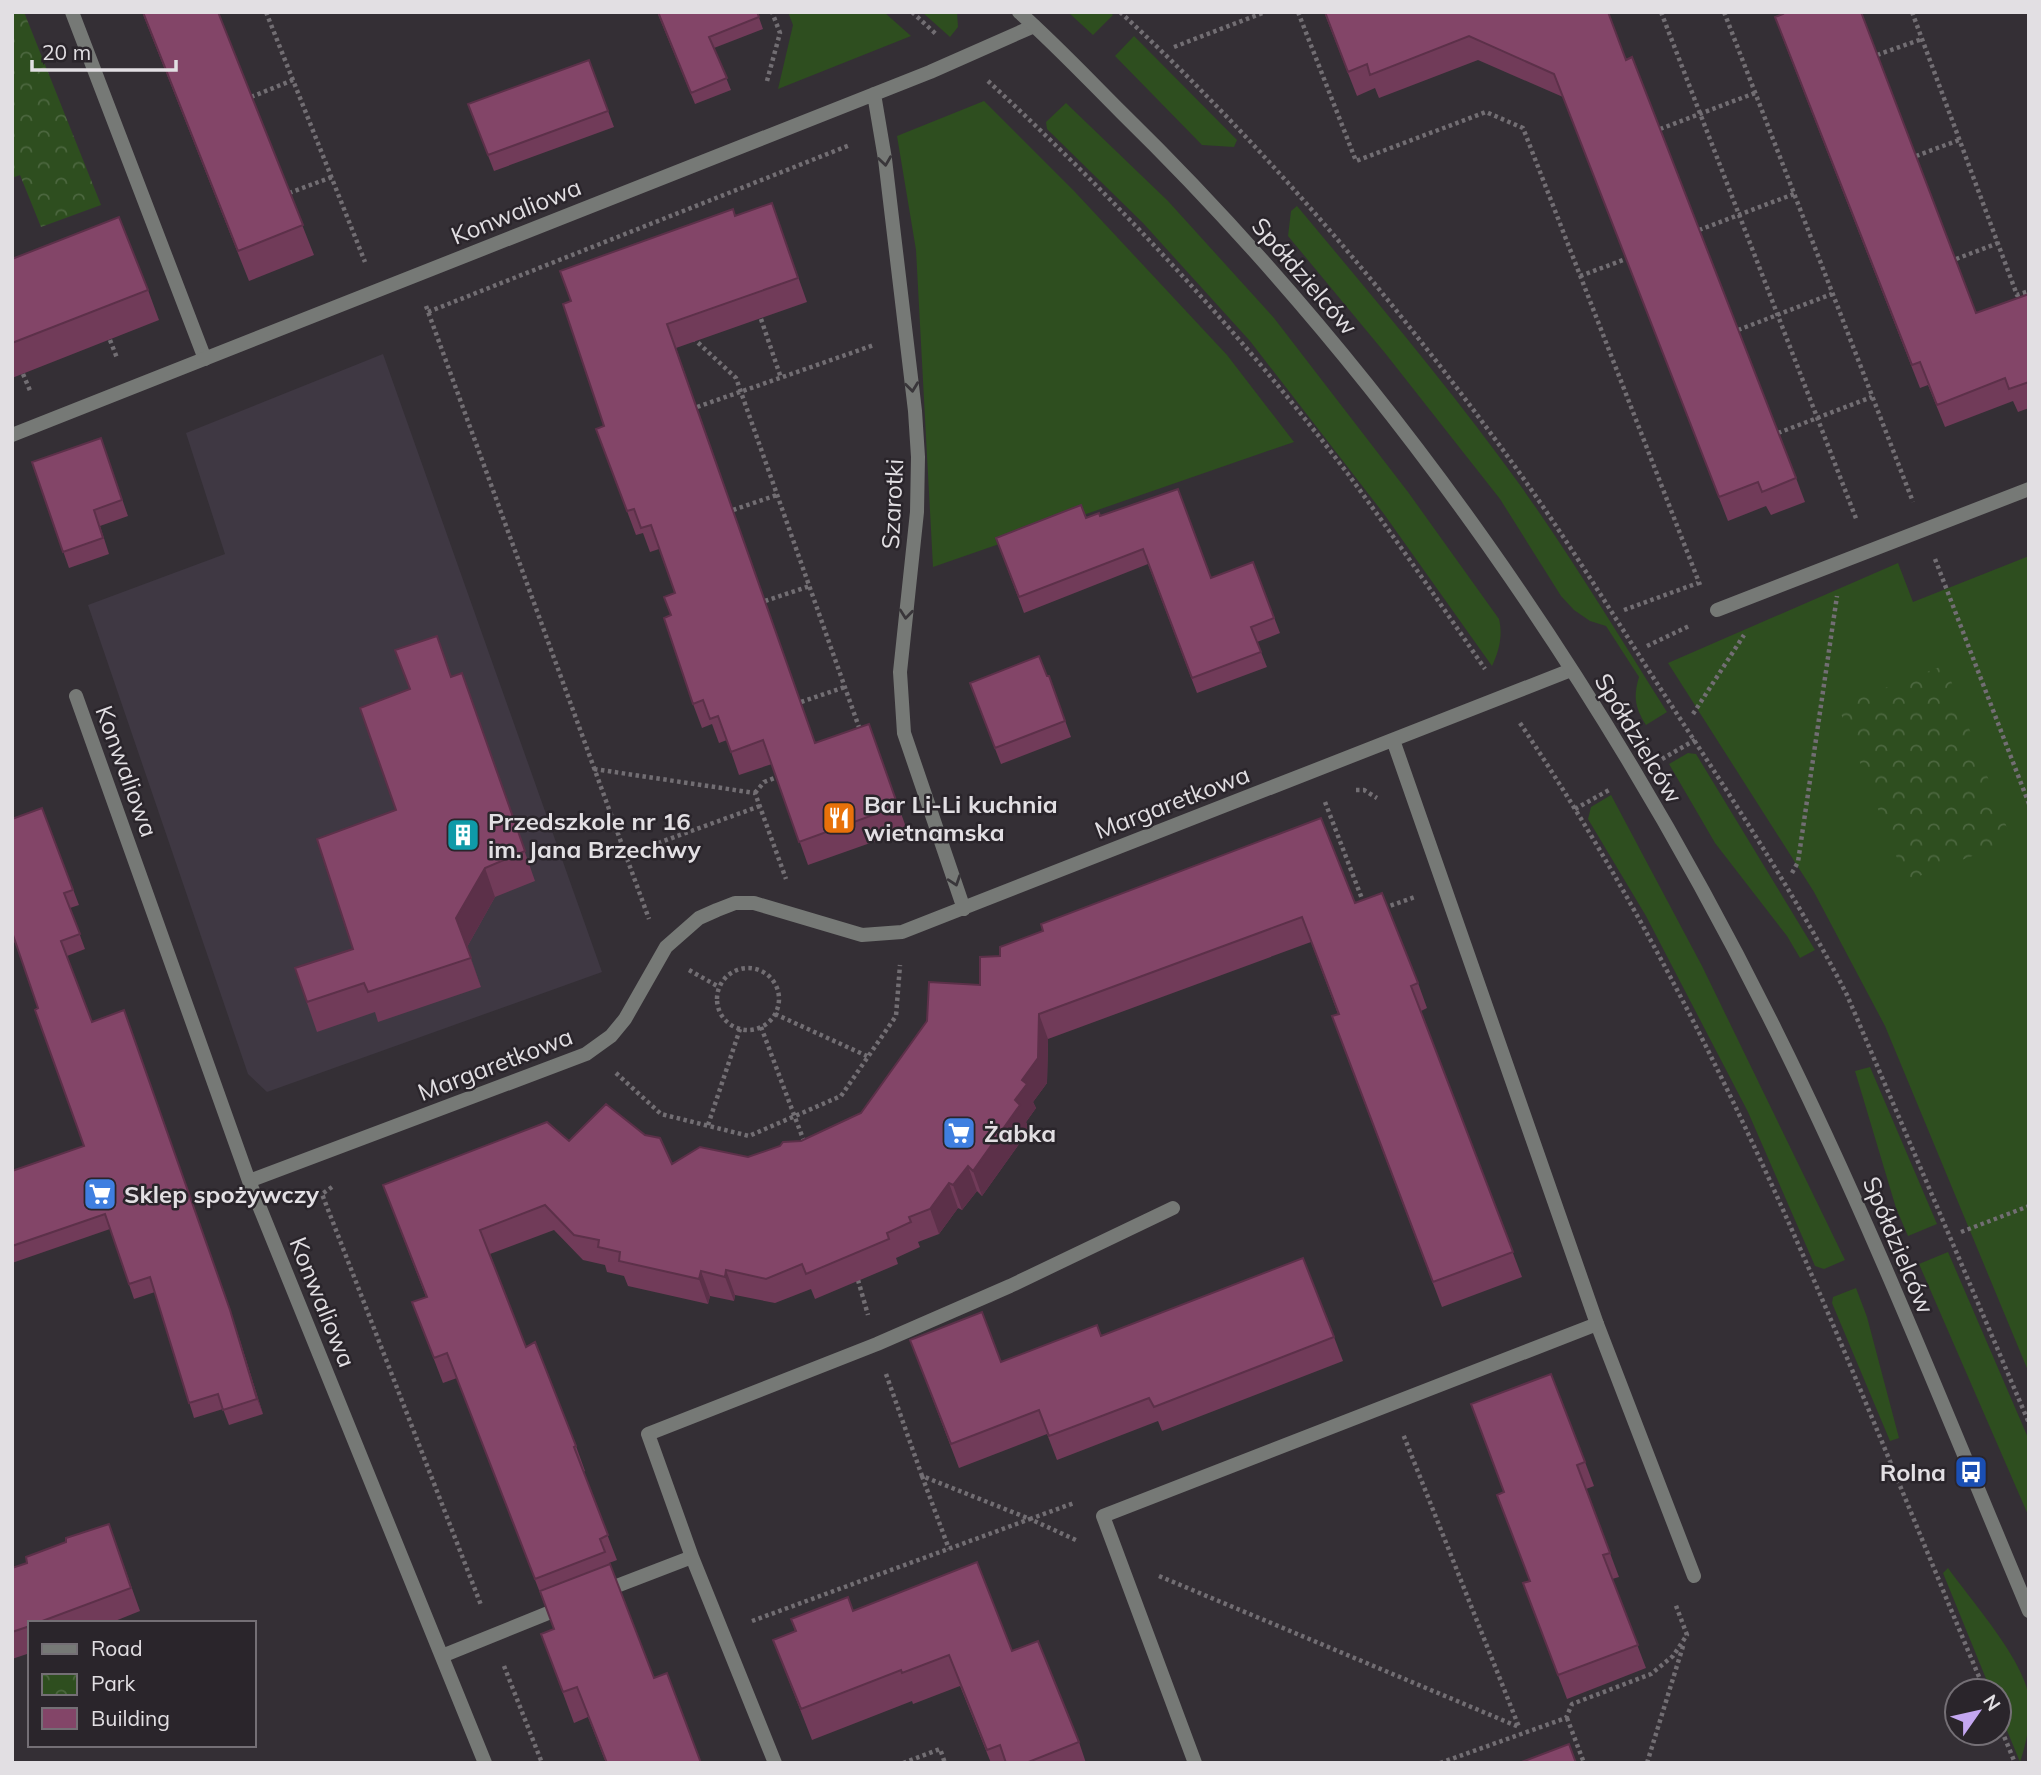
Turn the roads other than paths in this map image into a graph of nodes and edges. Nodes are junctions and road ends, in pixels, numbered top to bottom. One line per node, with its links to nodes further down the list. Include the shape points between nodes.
1 (72, 12): 5 (street)
2 (1019, 12): 3 (street, Spółdzielców)
3 (1034, 26): 4 (street, Konwaliowa); 9 (street, Spółdzielców, via 1184,174 1333,342 1462,511)
4 (874, 94): 5 (street, Konwaliowa); 12 (street, Szarotki, one-way to 12, via 918,457 917,512 900,673 904,733)
5 (205, 359): 6 (street, Konwaliowa)
6 (12, 435)
7 (2029, 489): 8 (street)
8 (1714, 613)
9 (1571, 670): 11 (street, Margaretkowa); 18 (street, Spółdzielców, via 1712,906 1776,1031 1871,1237)
10 (76, 696): 13 (street, Konwaliowa)
11 (1393, 740): 12 (street, Margaretkowa); 15 (street)
12 (964, 908): 13 (street, Margaretkowa, via 902,932 862,935 754,902 734,903 699,918 666,947 618,1028 586,1054)
13 (249, 1181): 19 (street, Konwaliowa)
14 (1173, 1208): 16 (street, via 877,1345 648,1434)
15 (1597, 1324): 17 (street); 22 (street, via 1102,1516)
16 (692, 1557): 19 (street); 21 (street)
17 (1694, 1576)
18 (2029, 1611)
19 (442, 1656): 20 (street, Konwaliowa)
20 (485, 1763)
21 (775, 1763)
22 (1195, 1763)

